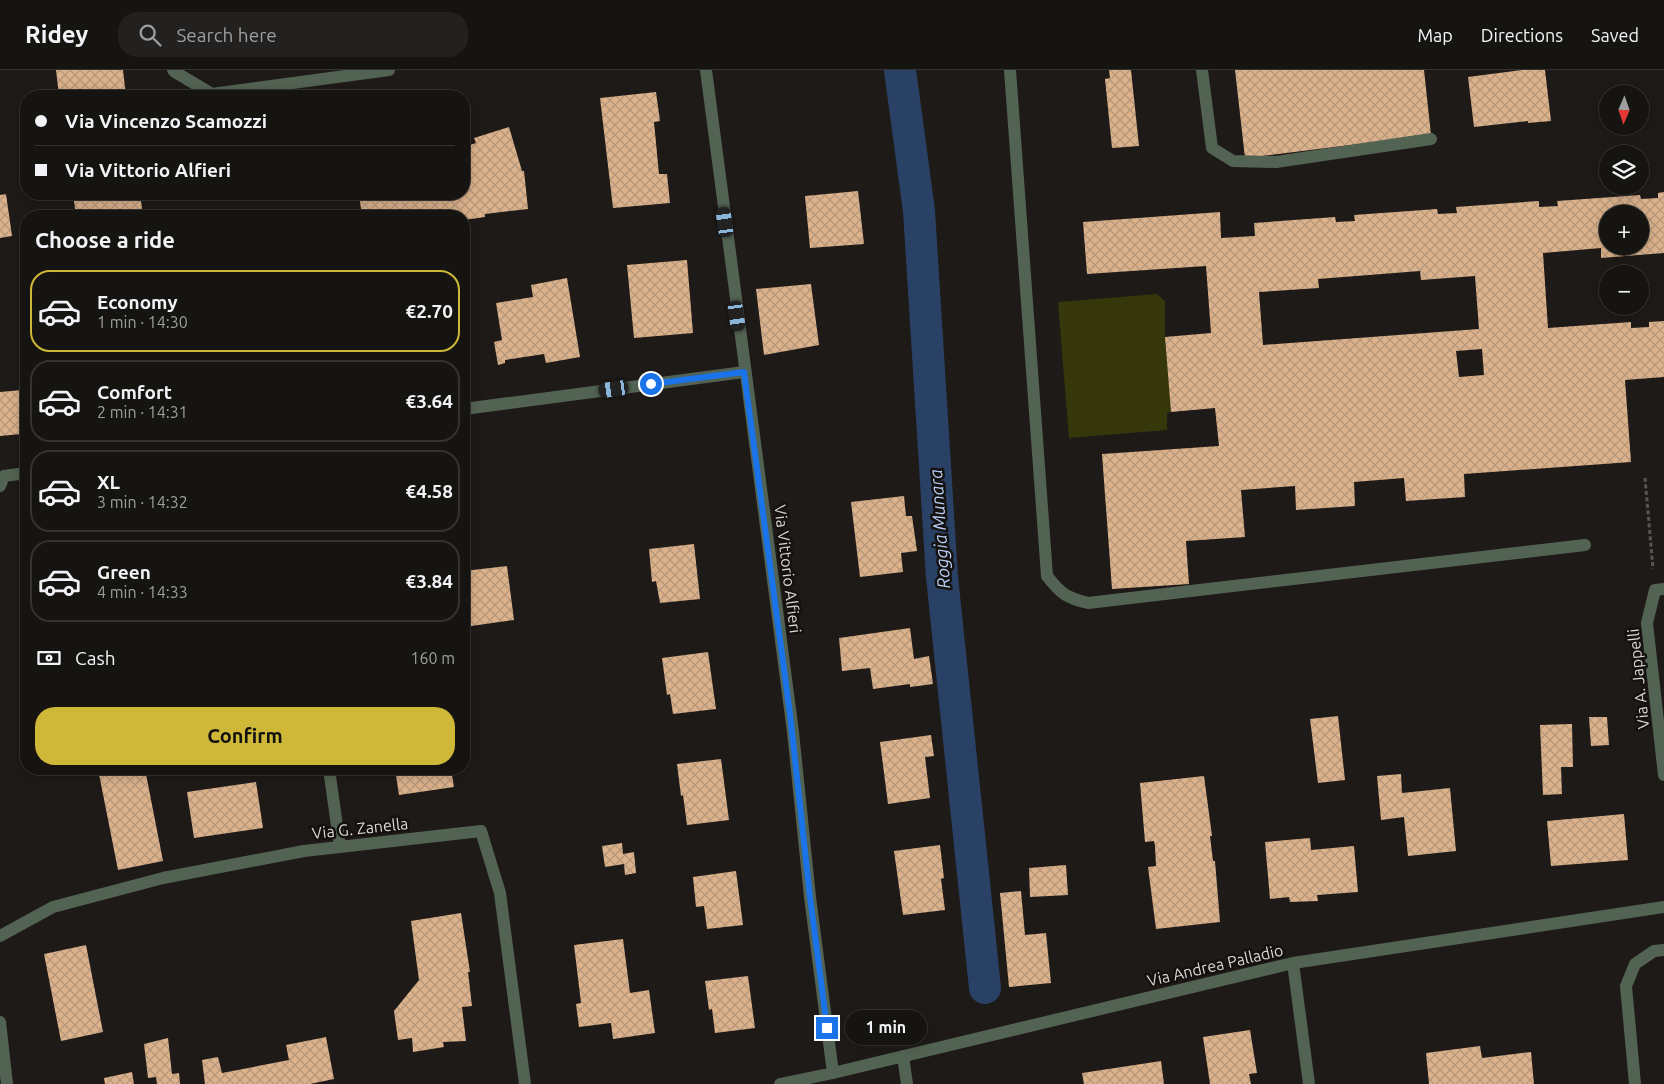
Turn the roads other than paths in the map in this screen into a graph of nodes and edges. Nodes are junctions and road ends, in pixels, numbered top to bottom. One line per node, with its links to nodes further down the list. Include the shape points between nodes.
1 (174, 70): 6 (street)
2 (390, 70): 7 (street)
3 (706, 70): 9 (street, Via Vittorio Alfieri)
4 (1010, 70): 13 (street, via 1047,576 1058,589 1069,598 1088,603)
5 (1202, 70): 8 (street, via 1212,148 1233,161 1276,162)
6 (205, 90)
7 (242, 90)
8 (1431, 139)
9 (744, 372): 10 (street); 24 (street, Via Vittorio Alfieri)
10 (470, 408)
11 (20, 474): 12 (street, via 4,476)
12 (0, 486)
13 (1585, 545)
14 (1659, 589): 16 (street, Via A. Jappelli, via 1647,623)
15 (330, 775): 17 (street)
16 (1664, 775)
17 (340, 847): 19 (street, Via G. Zanella, via 163,878 54,906); 26 (street, Via G. Zanella, via 481,831 500,893)
18 (1664, 906): 21 (street, Via Andrea Palladio)
19 (0, 936)
20 (1664, 950): 30 (street, via 1654,951 1635,964 1626,986)
21 (1293, 962): 23 (street, Via Andrea Palladio); 29 (street)
22 (0, 1022): 25 (street)
23 (903, 1056): 24 (street, Via Andrea Palladio); 28 (street)
24 (833, 1073): 27 (street, Via Andrea Palladio)
25 (7, 1084)
26 (525, 1084)
27 (780, 1084)
28 (907, 1084)
29 (1309, 1084)
30 (1635, 1084)

